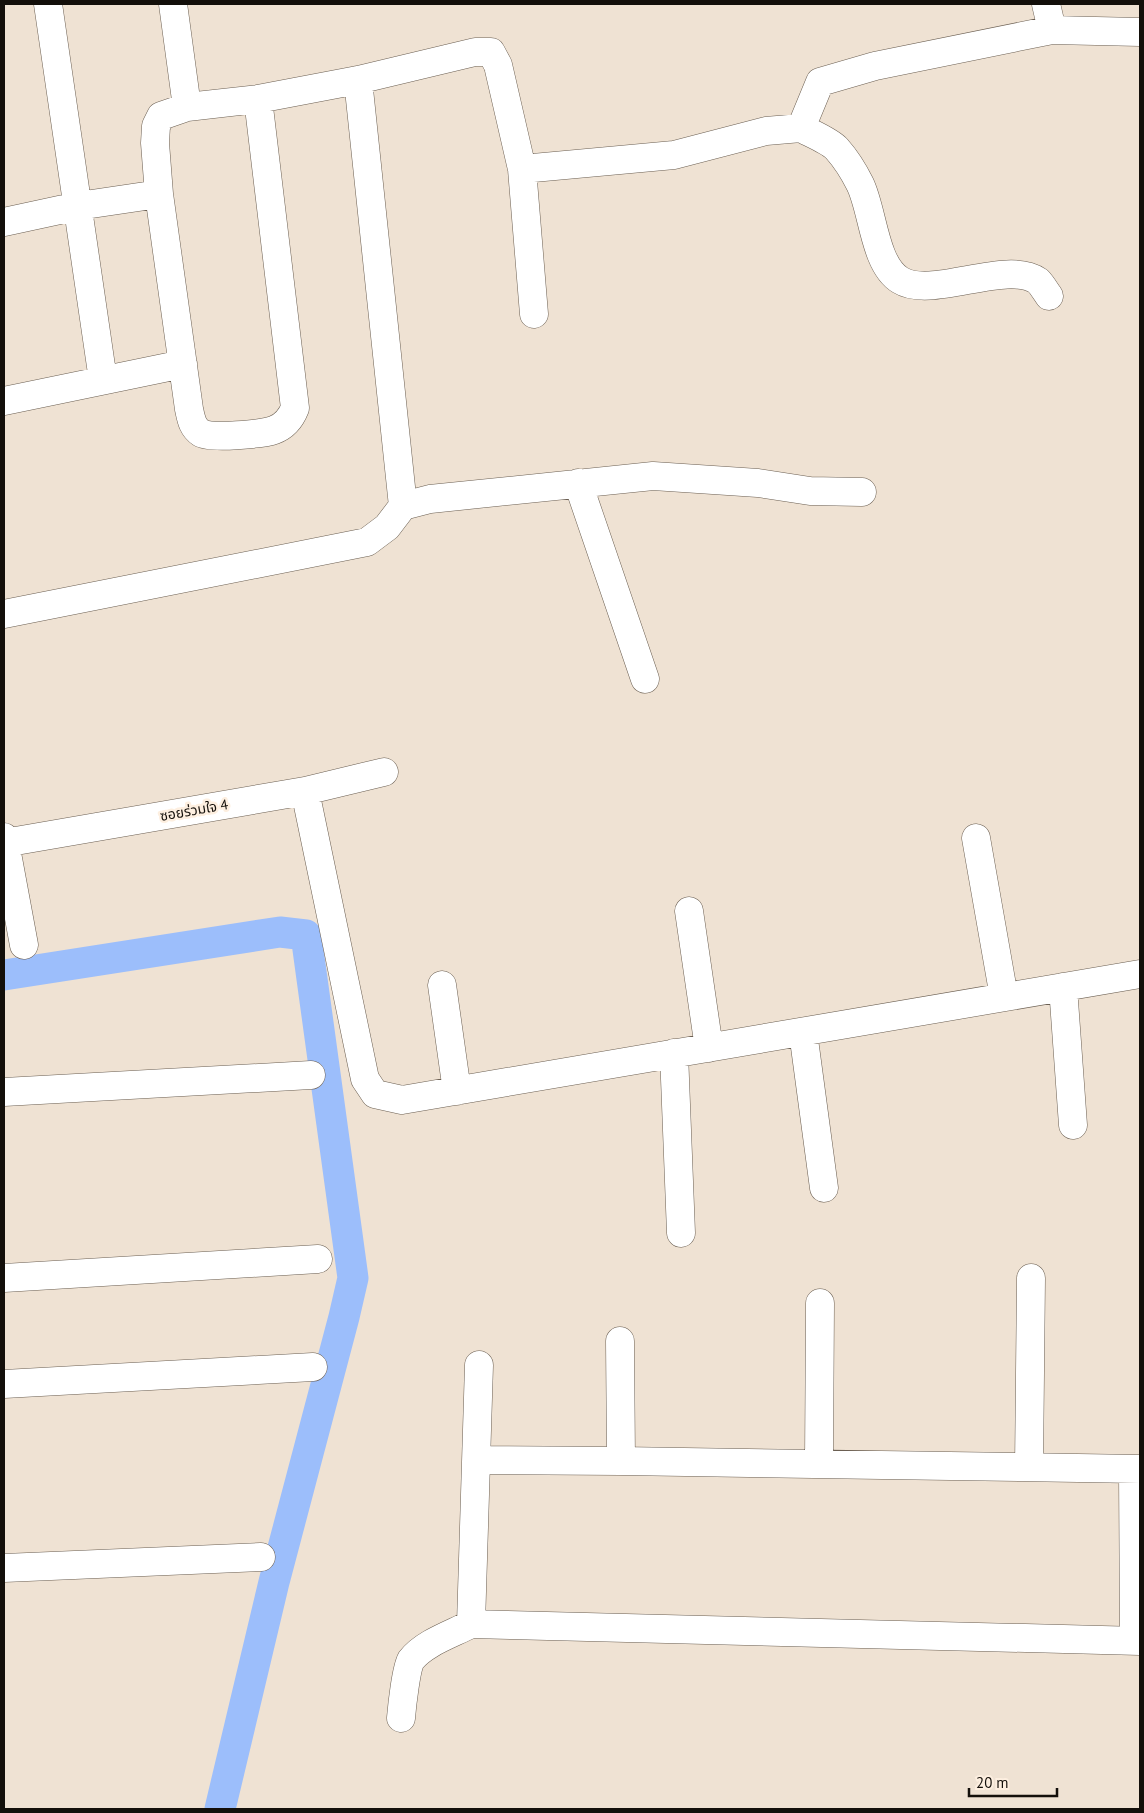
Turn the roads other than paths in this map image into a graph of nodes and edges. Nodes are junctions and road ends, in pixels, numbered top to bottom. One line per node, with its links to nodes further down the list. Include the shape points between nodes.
1 (48, 4): 12 (street)
2 (173, 4): 8 (street)
3 (1046, 4): 4 (street)
4 (1052, 30): 5 (street); 9 (street, via 875,66 820,82)
5 (1140, 32)
6 (358, 80): 7 (street); 10 (street, via 475,52 491,52 498,65); 21 (street)
7 (258, 99): 8 (street); 16 (street, via 295,399 291,418 274,430 224,436 201,433 193,425)
8 (187, 107): 11 (street, via 161,116 156,126)
9 (801, 128): 10 (street, via 766,131 674,155); 14 (street, via 836,147 860,184 883,260 897,278 908,285 928,285 1021,274 1038,281)
10 (522, 169): 15 (street)
11 (159, 194): 12 (street); 16 (street)
12 (78, 206): 13 (street); 17 (street)
13 (4, 222)
14 (1049, 296)
15 (534, 314)
16 (183, 364): 17 (street)
17 (103, 380): 18 (street)
18 (4, 401)
19 (578, 483): 20 (street, via 653,476); 21 (street, via 430,499); 23 (street)
20 (862, 492)
21 (403, 506): 22 (street, via 387,527 366,542)
22 (4, 614)
23 (646, 679)
24 (384, 772): 25 (street, ซอยร่วมใจ 4)
25 (305, 791): 27 (street, ซอยร่วมใจ 4); 38 (street, via 365,1079 375,1094 402,1100)
26 (976, 838): 33 (street)
27 (4, 841): 29 (street)
28 (688, 911): 35 (street)
29 (24, 945)
30 (1140, 974): 32 (street)
31 (442, 985): 38 (street)
32 (1062, 987): 33 (street); 40 (street)
33 (1004, 997): 34 (street)
34 (803, 1032): 35 (street); 41 (street)
35 (709, 1048): 36 (street)
36 (674, 1054): 38 (street); 42 (street)
37 (311, 1075): 39 (street)
38 (457, 1091)
39 (4, 1092)
40 (1073, 1125)
41 (824, 1188)
42 (681, 1233)
43 (318, 1259): 44 (street)
44 (4, 1278)
45 (1031, 1278): 54 (street)
46 (820, 1303): 53 (street)
47 (620, 1341): 52 (street)
48 (479, 1365): 51 (street)
49 (313, 1367): 50 (street)
50 (4, 1384)
51 (476, 1460): 52 (street); 58 (street)
52 (621, 1461): 53 (street)
53 (818, 1464): 54 (street)
54 (1030, 1467): 55 (street)
55 (1137, 1469): 59 (street)
56 (261, 1557): 57 (street)
57 (4, 1568)
58 (470, 1624): 59 (street); 60 (street, via 428,1644 410,1662)
59 (1137, 1641)
60 (400, 1718)

